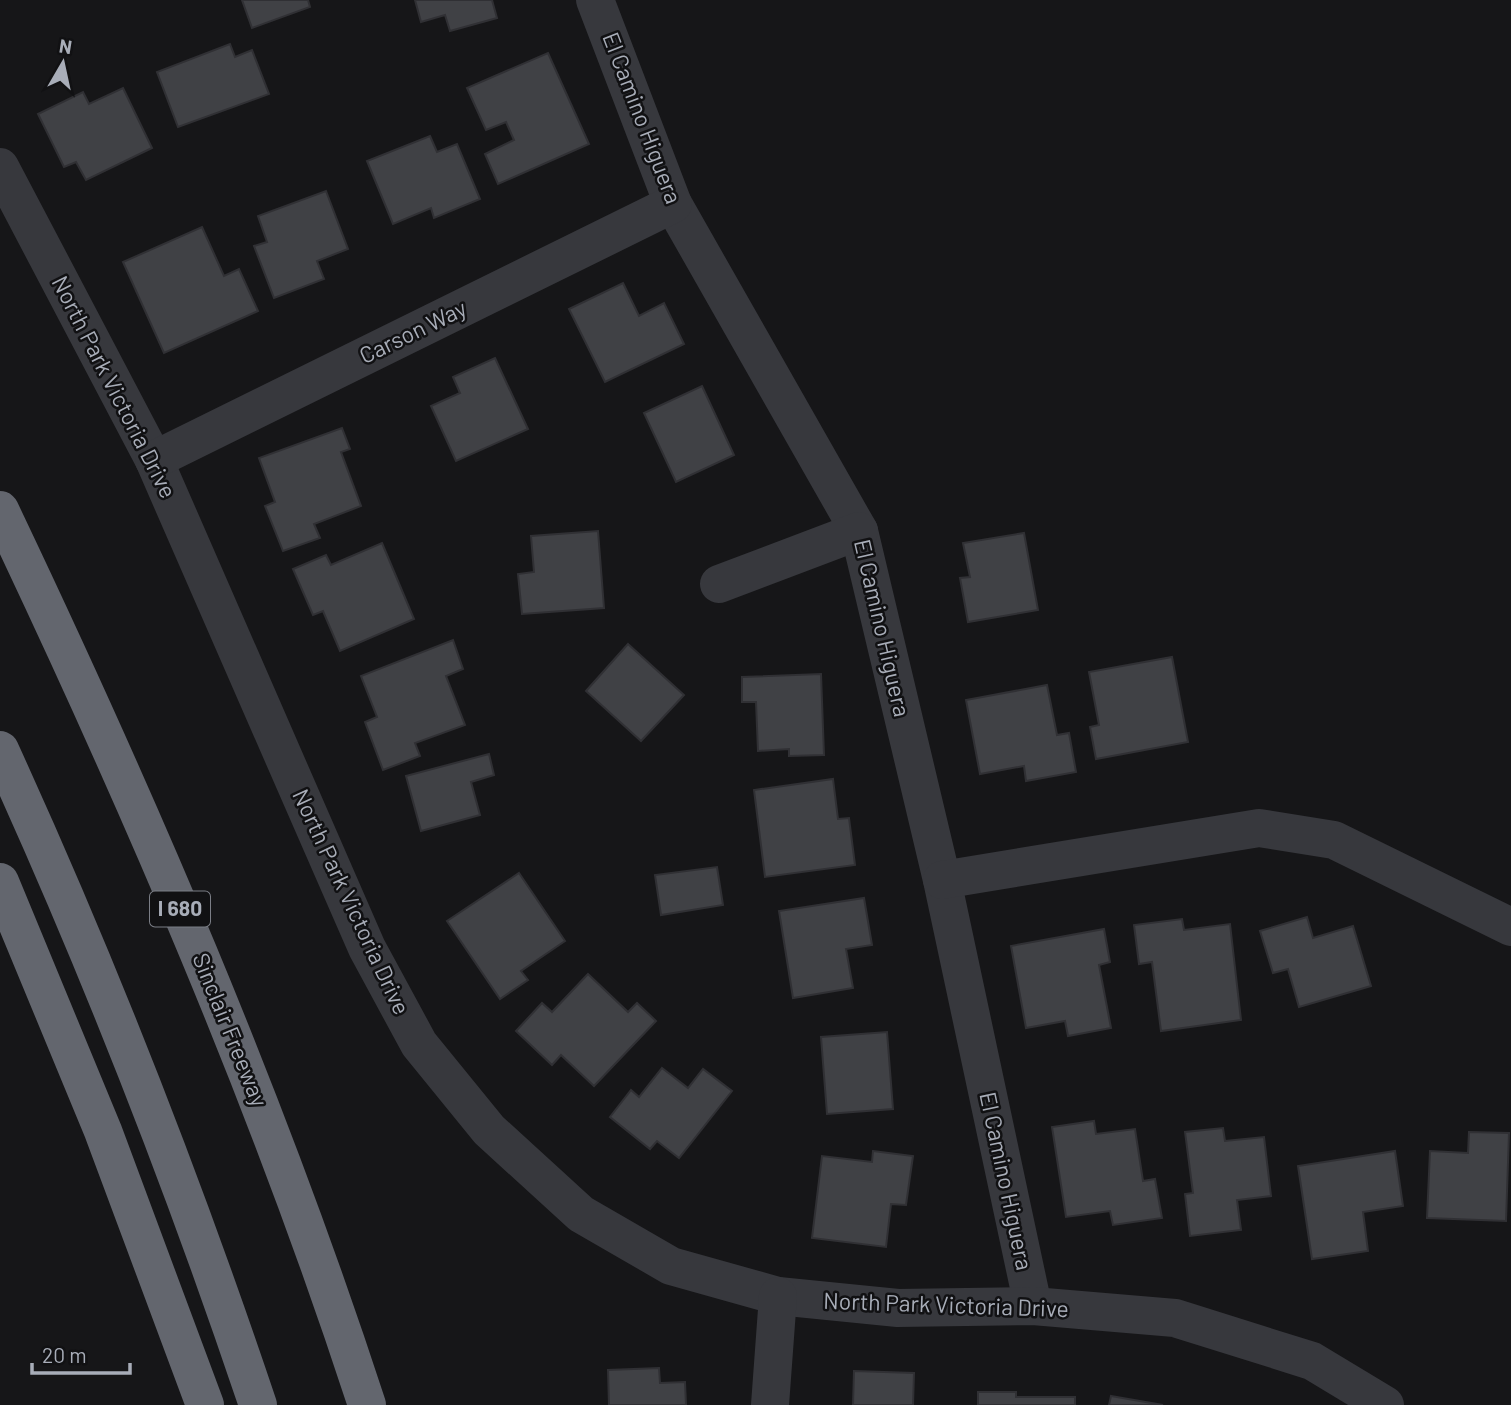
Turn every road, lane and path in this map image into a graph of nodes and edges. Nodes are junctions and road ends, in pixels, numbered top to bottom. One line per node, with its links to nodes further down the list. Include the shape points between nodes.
1 (595, 0): 3 (street, El Camino Higuera)
2 (0, 167): 4 (street, North Park Victoria Drive)
3 (673, 204): 4 (street, Carson Way); 6 (street, El Camino Higuera)
4 (154, 460): 12 (street, North Park Victoria Drive, via 367,948 419,1044 489,1130 581,1214 671,1266)
5 (0, 510): 14 (highway, Sinclair Freeway / I 680, via 154,846 252,1081)
6 (859, 531): 7 (street); 9 (street, El Camino Higuera)
7 (719, 584)
8 (0, 750): 16 (highway, via 135,1063)
9 (942, 880): 11 (street, via 1259,828 1334,840); 13 (street, El Camino Higuera)
10 (0, 882): 15 (highway, via 103,1131)
11 (1511, 927)
12 (778, 1296): 13 (street, North Park Victoria Drive, via 898,1308); 19 (street)
13 (1032, 1306): 20 (street, North Park Victoria Drive, via 1175,1318 1312,1361)
14 (338, 1316): 17 (highway, Sinclair Freeway / I 680); 18 (highway)
15 (203, 1405)
16 (258, 1405)
17 (367, 1405)
18 (378, 1405)
19 (770, 1405)
20 (1385, 1405)

